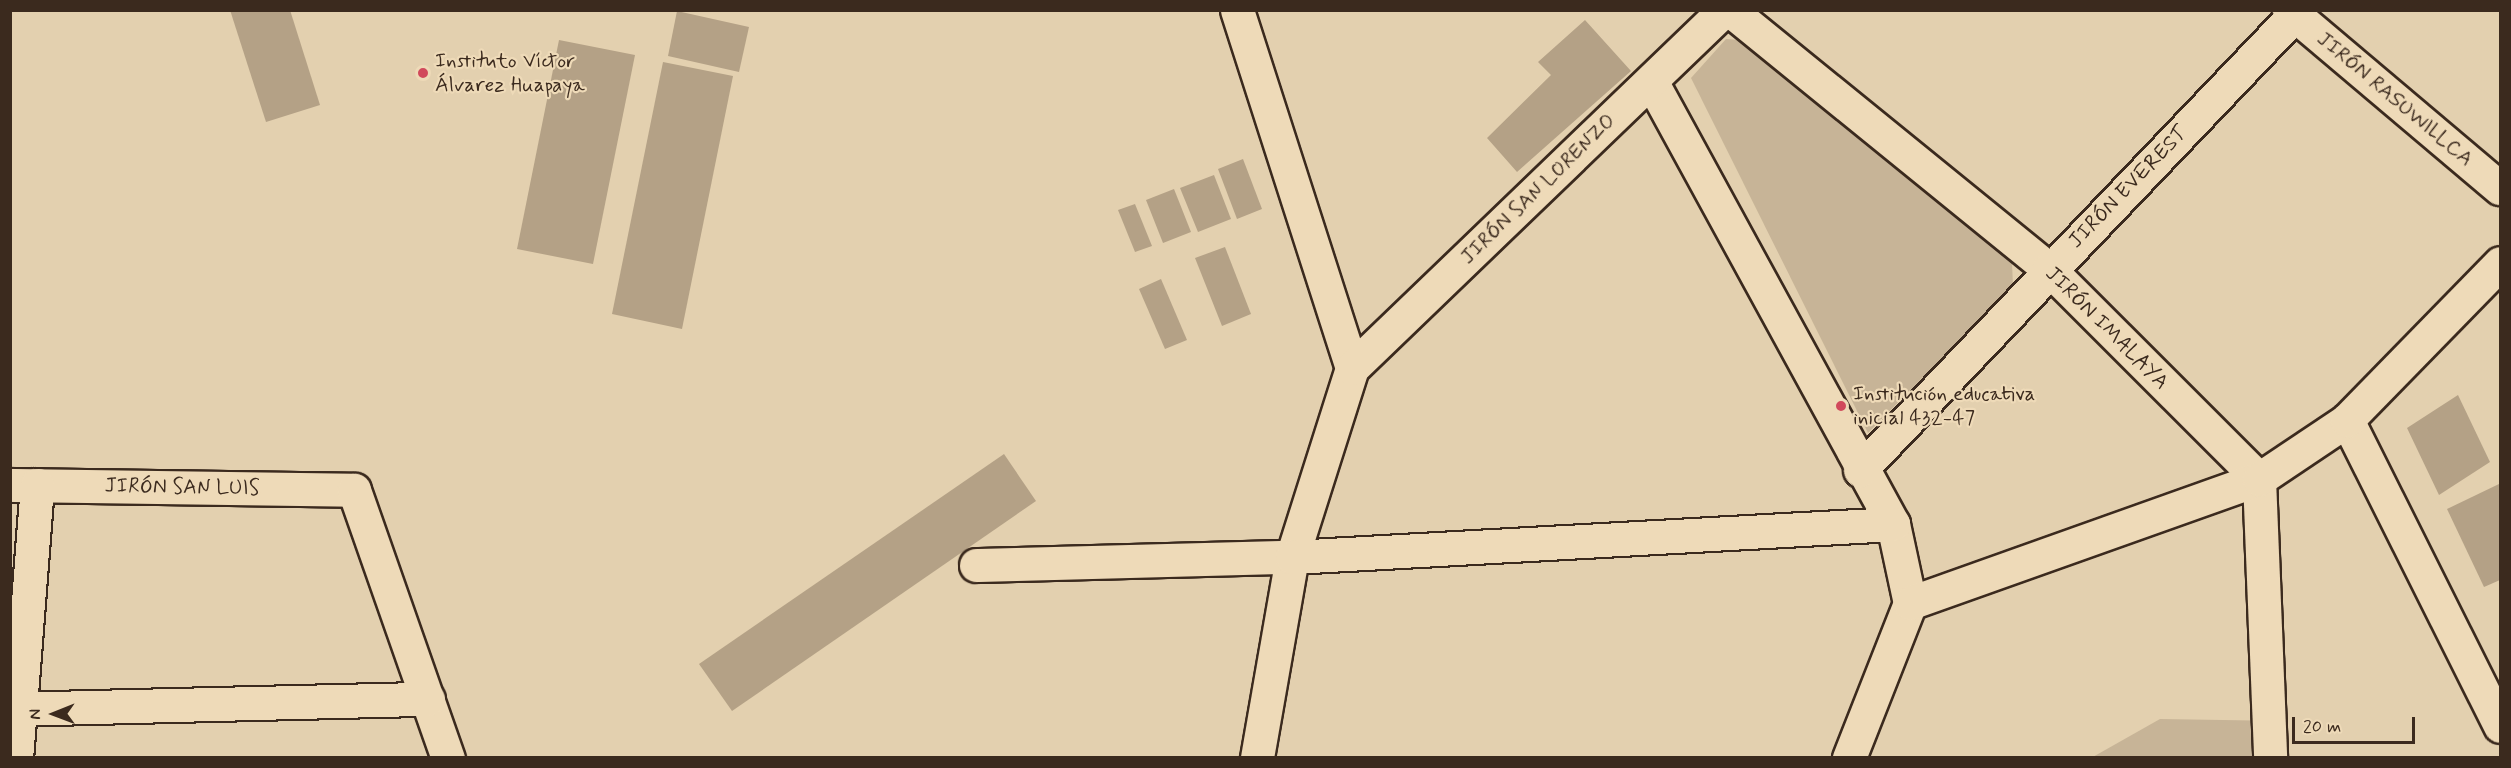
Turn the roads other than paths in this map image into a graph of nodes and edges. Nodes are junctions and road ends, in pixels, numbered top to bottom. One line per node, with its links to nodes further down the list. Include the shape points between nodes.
1 (1236, 10): 9 (street)
2 (1724, 10): 5 (street, JIRÓN SAN LORENZO)
3 (1730, 10): 8 (street, JIRÓN IMALAYA)
4 (2294, 12): 6 (street, JIRÓN RASUWILLCA); 8 (street, JIRÓN EVEREST)
5 (1651, 81): 9 (street, JIRÓN SAN LORENZO); 11 (street)
6 (2500, 188)
7 (2500, 263): 10 (street)
8 (2049, 269): 11 (street, JIRÓN EVEREST); 12 (street, JIRÓN IMALAYA)
9 (1352, 368): 15 (street)
10 (2347, 420): 12 (street); 20 (street)
11 (1860, 470): 14 (street)
12 (2259, 479): 17 (street); 25 (street)
13 (24, 485): 18 (street, JIRÓN SAN LUIS, via 354,490); 19 (street)
14 (1893, 524): 15 (street); 17 (street)
15 (1292, 557): 16 (street); 23 (street)
16 (976, 565)
17 (1910, 603): 24 (street)
18 (428, 699): 19 (street); 22 (street)
19 (15, 709): 21 (street)
20 (2500, 726)
21 (16, 758)
22 (448, 758)
23 (1257, 758)
24 (1848, 758)
25 (2270, 758)

